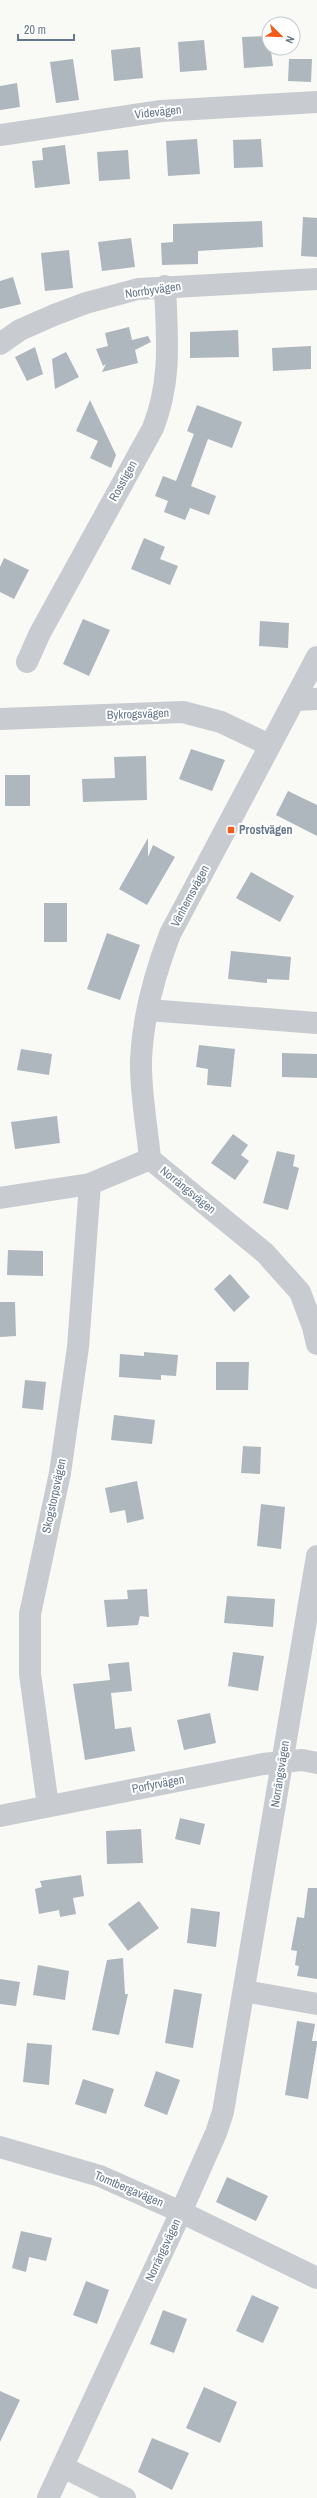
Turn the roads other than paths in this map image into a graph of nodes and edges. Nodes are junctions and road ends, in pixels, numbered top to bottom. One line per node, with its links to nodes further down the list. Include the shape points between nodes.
1 (317, 102): 2 (street, Videvägen, via 161,111)
2 (0, 135)
3 (317, 279): 4 (street, Norrbyvägen)
4 (165, 286): 5 (street, Norrbyvägen, via 86,303 20,330); 7 (street, Rosstigen, via 168,361 162,406 153,428 40,633)
5 (0, 344)
6 (317, 657): 9 (street, Vänhemsvägen)
7 (27, 662)
8 (317, 699): 9 (street)
9 (294, 700): 11 (street, Vänhemsvägen)
10 (0, 719): 11 (street, Bykrogsvägen, via 183,712 222,722)
11 (269, 744): 12 (street, Vänhemsvägen, via 170,934 156,972)
12 (148, 1010): 13 (street); 14 (street, Vänhemsvägen, via 141,1059)
13 (317, 1023)
14 (150, 1159): 15 (street, Norrängsvägen); 17 (street, Norrängsvägen)
15 (90, 1184): 16 (street, Norrängsvägen); 22 (street, Skogstorpsvägen, via 78,1347 60,1472 30,1614 30,1674)
16 (0, 1198)
17 (308, 1288): 18 (street, Norrängsvägen)
18 (317, 1344)
19 (317, 1556): 20 (street, Norrängsvägen)
20 (283, 1761): 21 (street, Porfyrvägen, via 302,1760); 22 (street, Porfyrvägen); 24 (street, Norrängsvägen)
21 (317, 1763)
22 (48, 1806): 23 (street, Porfyrvägen)
23 (0, 1816)
24 (244, 1991): 25 (street); 27 (street, Norrängsvägen, via 223,2112)
25 (317, 2004)
26 (0, 2147): 27 (street, Tomtbergavägen, via 100,2176)
27 (181, 2212): 28 (street, Tomtbergavägen); 29 (street, Norrängsvägen)
28 (317, 2278)
29 (63, 2467): 30 (street, Norrängsvägen); 31 (street)
30 (48, 2498)
31 (125, 2498)

